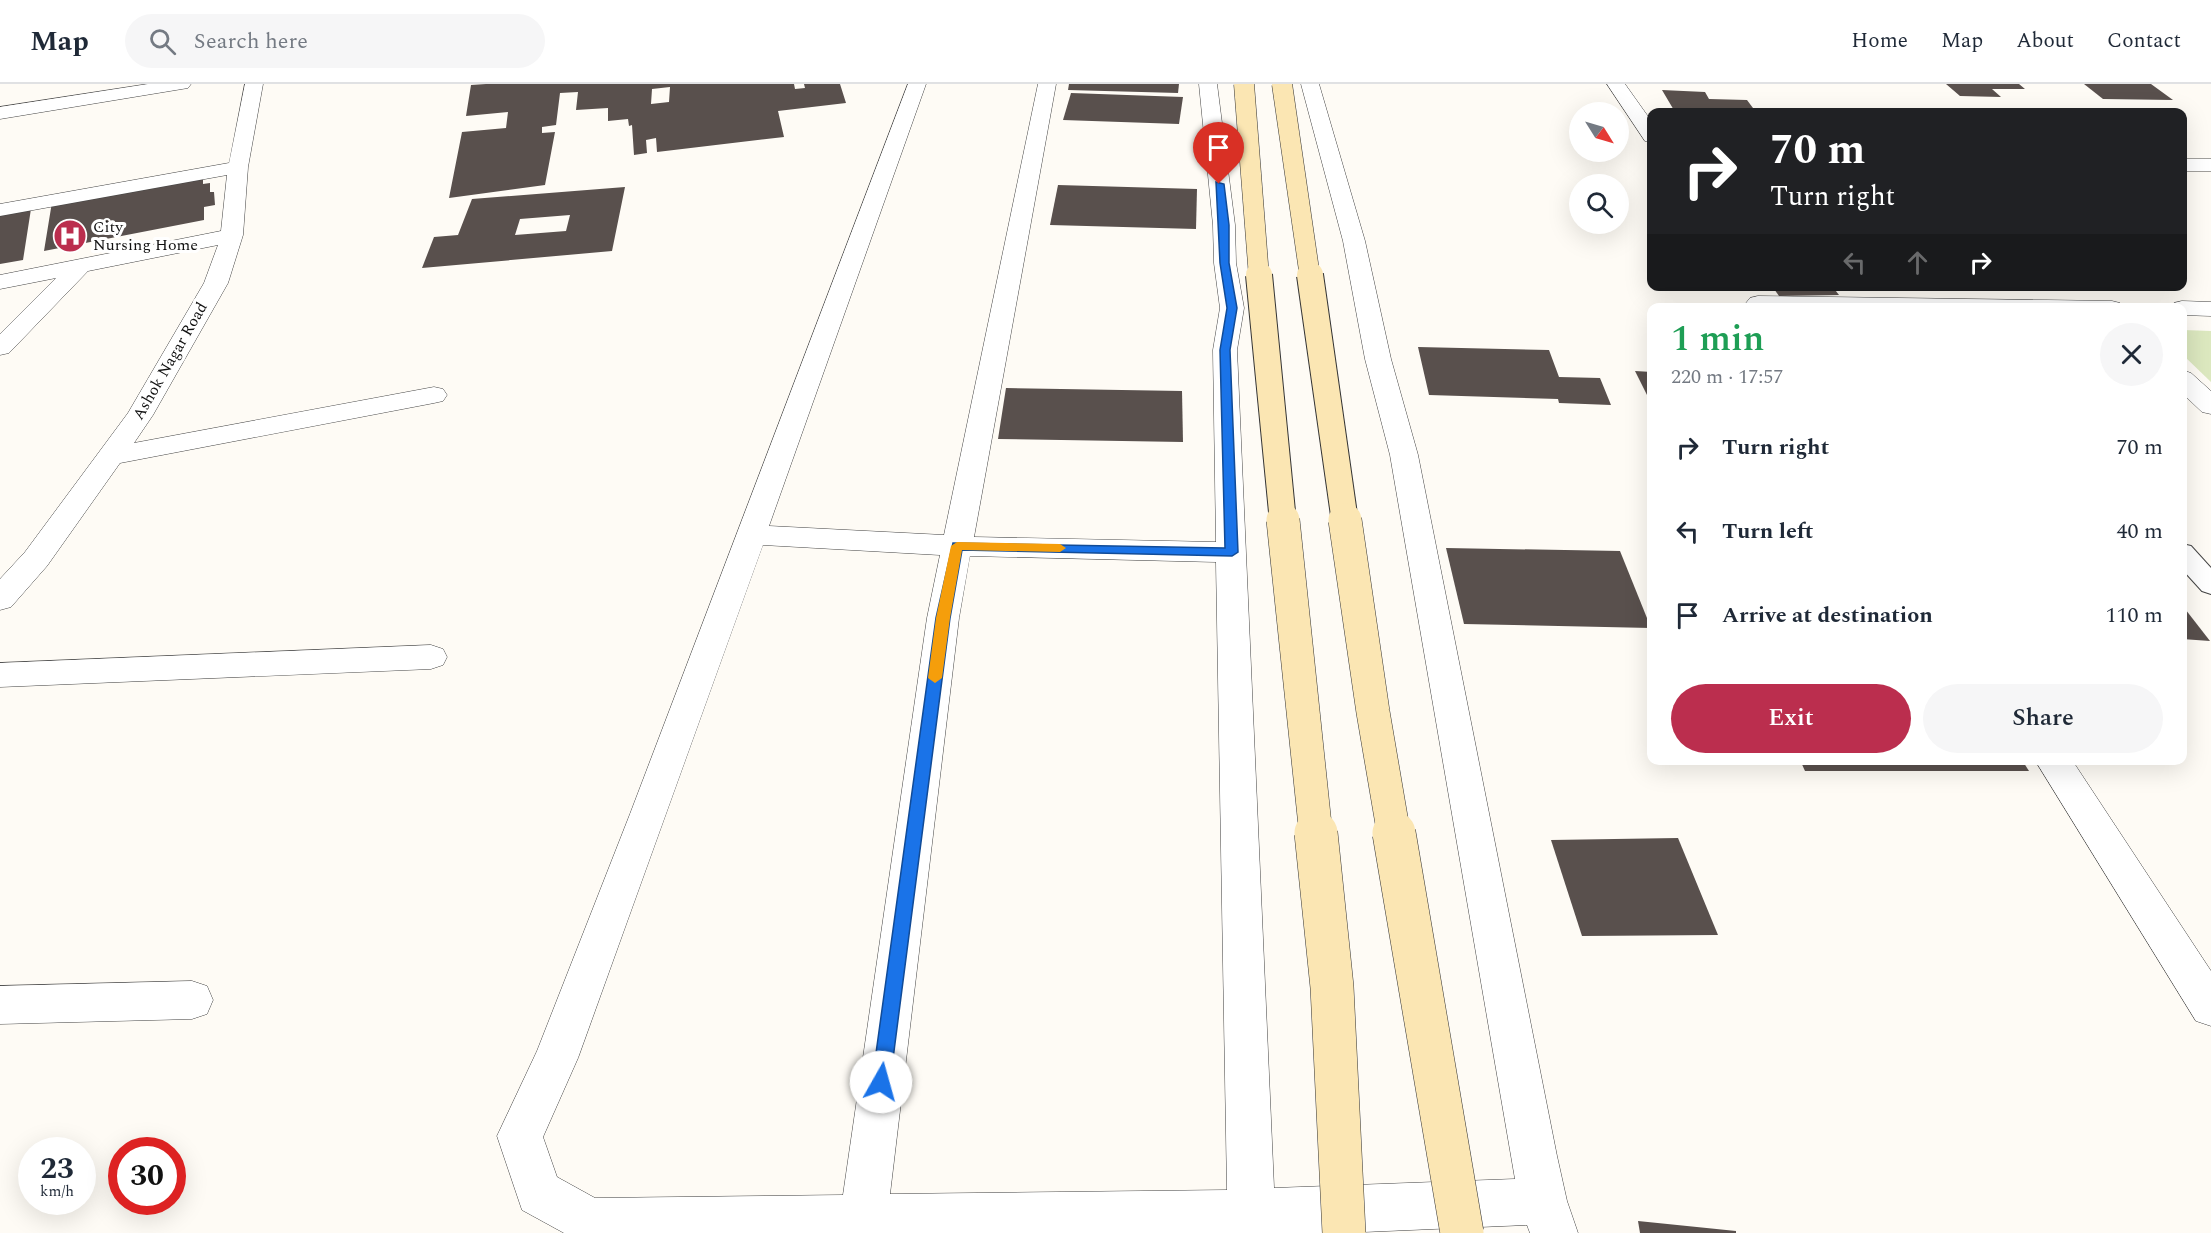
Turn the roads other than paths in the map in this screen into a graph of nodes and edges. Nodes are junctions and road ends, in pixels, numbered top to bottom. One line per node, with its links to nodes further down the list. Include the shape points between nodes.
1 (182, 84): 10 (street)
2 (254, 84): 14 (street, Ashok Nagar Road)
3 (917, 84): 28 (street)
4 (1047, 84): 29 (street)
5 (1208, 84): 30 (street, via 1232,308 1225,350)
6 (1244, 84): 43 (street, bridge, via 1263,329 1332,987)
7 (1282, 84): 44 (street, bridge, via 1373,712)
8 (1310, 84): 40 (street, via 1354,241 1378,359 1404,455)
9 (1616, 84): 11 (street)
10 (0, 113)
11 (1647, 130)
12 (2187, 165): 13 (street)
13 (2211, 165)
14 (238, 167): 15 (street); 16 (street, Ashok Nagar Road)
15 (0, 210)
16 (232, 235): 17 (street); 27 (street, Ashok Nagar Road, via 216,283 140,415)
17 (81, 266): 18 (street); 23 (street)
18 (0, 282)
19 (1756, 299): 20 (street)
20 (1914, 303)
21 (2187, 309): 22 (street)
22 (2211, 309)
23 (0, 348)
24 (2187, 383): 26 (street)
25 (434, 395): 27 (street)
26 (2211, 406)
27 (110, 456): 33 (street, Ashok Nagar Road, via 36,559)
28 (752, 535): 29 (street); 41 (street, via 556,1058 520,1136 539,1193 591,1222)
29 (957, 546): 30 (street); 41 (street, via 943,618)
30 (1232, 552): 42 (street)
31 (2187, 558): 32 (lane)
32 (2211, 585)
33 (0, 599)
34 (431, 657): 35 (street)
35 (0, 675)
36 (2056, 765): 39 (street)
37 (192, 1000): 38 (street)
38 (0, 1005)
39 (2211, 1007)
40 (1548, 1217): 42 (street)
41 (863, 1218): 42 (street)
42 (1252, 1223)
43 (1344, 1233)
44 (1462, 1233)

